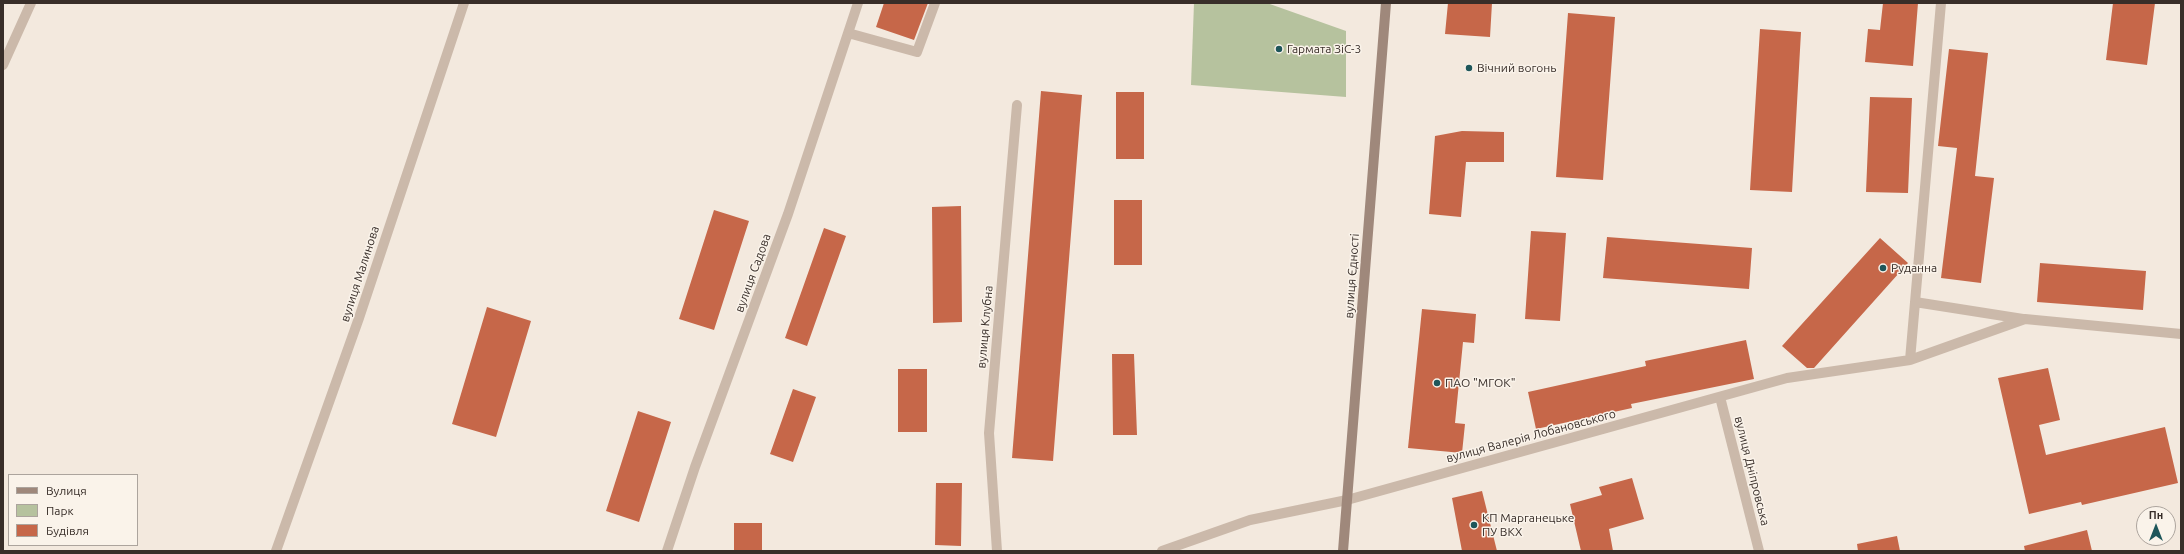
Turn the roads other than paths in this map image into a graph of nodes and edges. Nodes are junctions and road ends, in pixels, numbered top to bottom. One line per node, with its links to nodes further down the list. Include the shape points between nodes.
1 (31, 3): 8 (street)
2 (464, 3): 16 (street, вулиця Малинова, via 359,318)
3 (858, 3): 7 (street, вулиця Садова)
4 (935, 3): 7 (street, via 917,52)
5 (1386, 3): 15 (street, вулиця Єдності)
6 (1941, 3): 10 (street)
7 (848, 34): 17 (street, вулиця Садова, via 788,214)
8 (3, 65)
9 (1016, 105): 18 (street, вулиця Клубна, via 989,433)
10 (1915, 302): 11 (street); 13 (street)
11 (2025, 319): 12 (street); 13 (street, вулиця Валерія Лобановського)
12 (2181, 334)
13 (1910, 360): 14 (street, вулиця Валерія Лобановського, via 1788,378)
14 (1720, 397): 15 (street, вулиця Валерія Лобановського); 21 (street, вулиця Дніпровська)
15 (1347, 500): 19 (street, вулиця Валерія Лобановського, via 1250,520); 20 (street, вулиця Єдності)
16 (276, 551)
17 (667, 551)
18 (997, 551)
19 (1162, 551)
20 (1343, 551)
21 (1759, 551)

